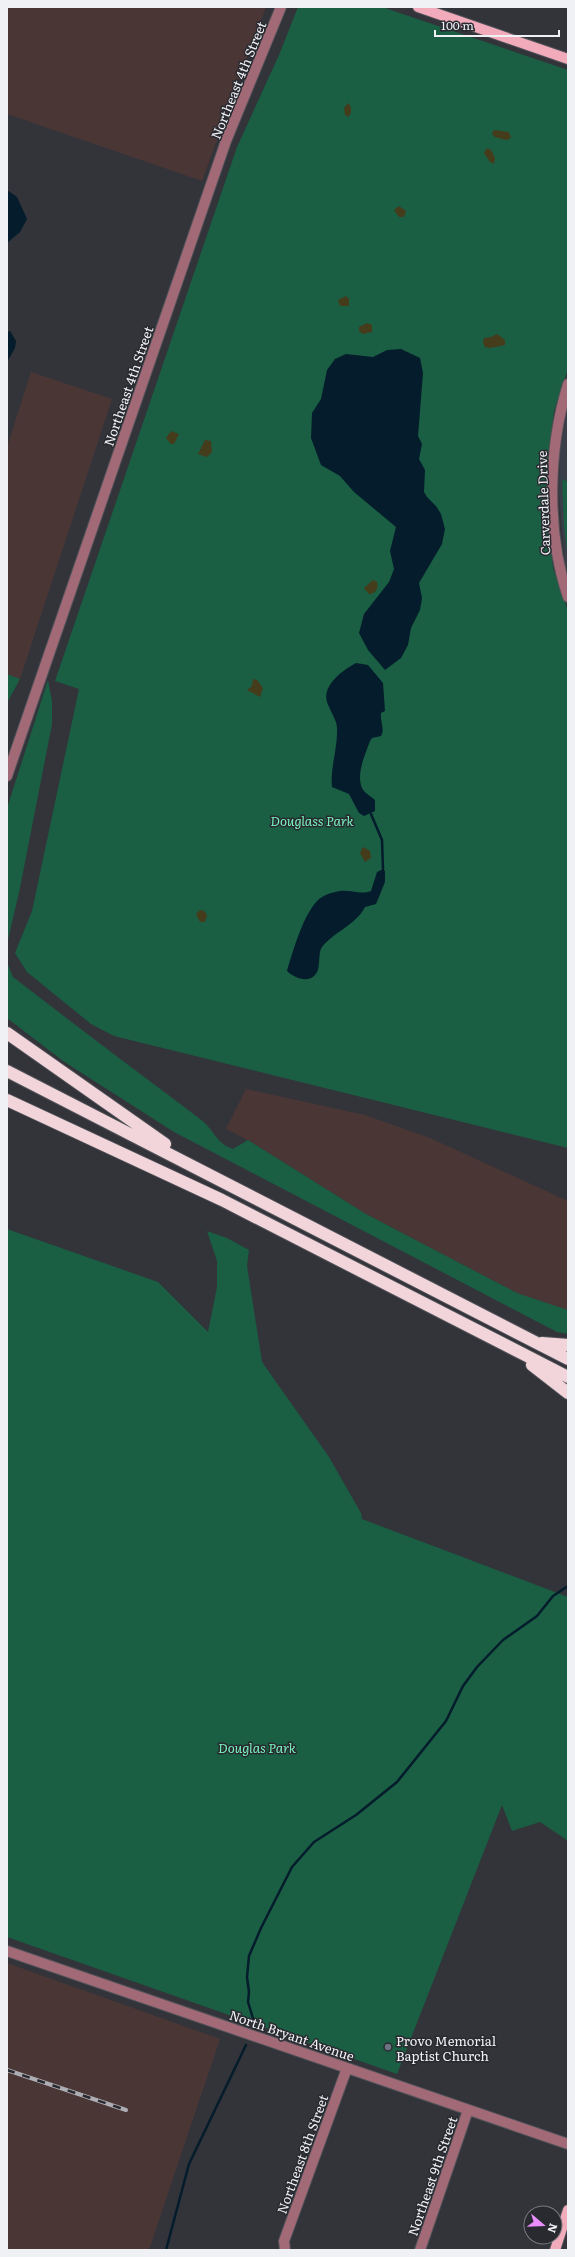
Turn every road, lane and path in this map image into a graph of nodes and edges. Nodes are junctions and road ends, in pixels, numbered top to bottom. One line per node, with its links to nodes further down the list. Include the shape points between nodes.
1 (281, 7): 6 (street, Northeast 4th Street, via 226,141)
2 (418, 7): 3 (main road)
3 (568, 59)
4 (568, 384): 5 (street, Carverdale Drive, via 553,453 557,556)
5 (568, 597)
6 (7, 776)
7 (7, 1033): 10 (highway)
8 (7, 1071): 10 (highway)
9 (7, 1100): 13 (highway, via 215,1197)
10 (205, 1172): 11 (highway)
11 (536, 1343): 12 (highway); 14 (highway)
12 (568, 1345)
13 (511, 1348): 15 (highway); 16 (highway)
14 (568, 1359)
15 (568, 1377)
16 (568, 1393)
17 (7, 1951): 18 (street, North Bryant Avenue)
18 (347, 2068): 19 (street, North Bryant Avenue); 22 (street, Northeast 8th Street, via 284,2241)
19 (468, 2110): 20 (street, North Bryant Avenue); 23 (street, Northeast 9th Street)
20 (568, 2144)
21 (568, 2210): 24 (main road)
22 (284, 2250)
23 (420, 2250)
24 (554, 2250)

